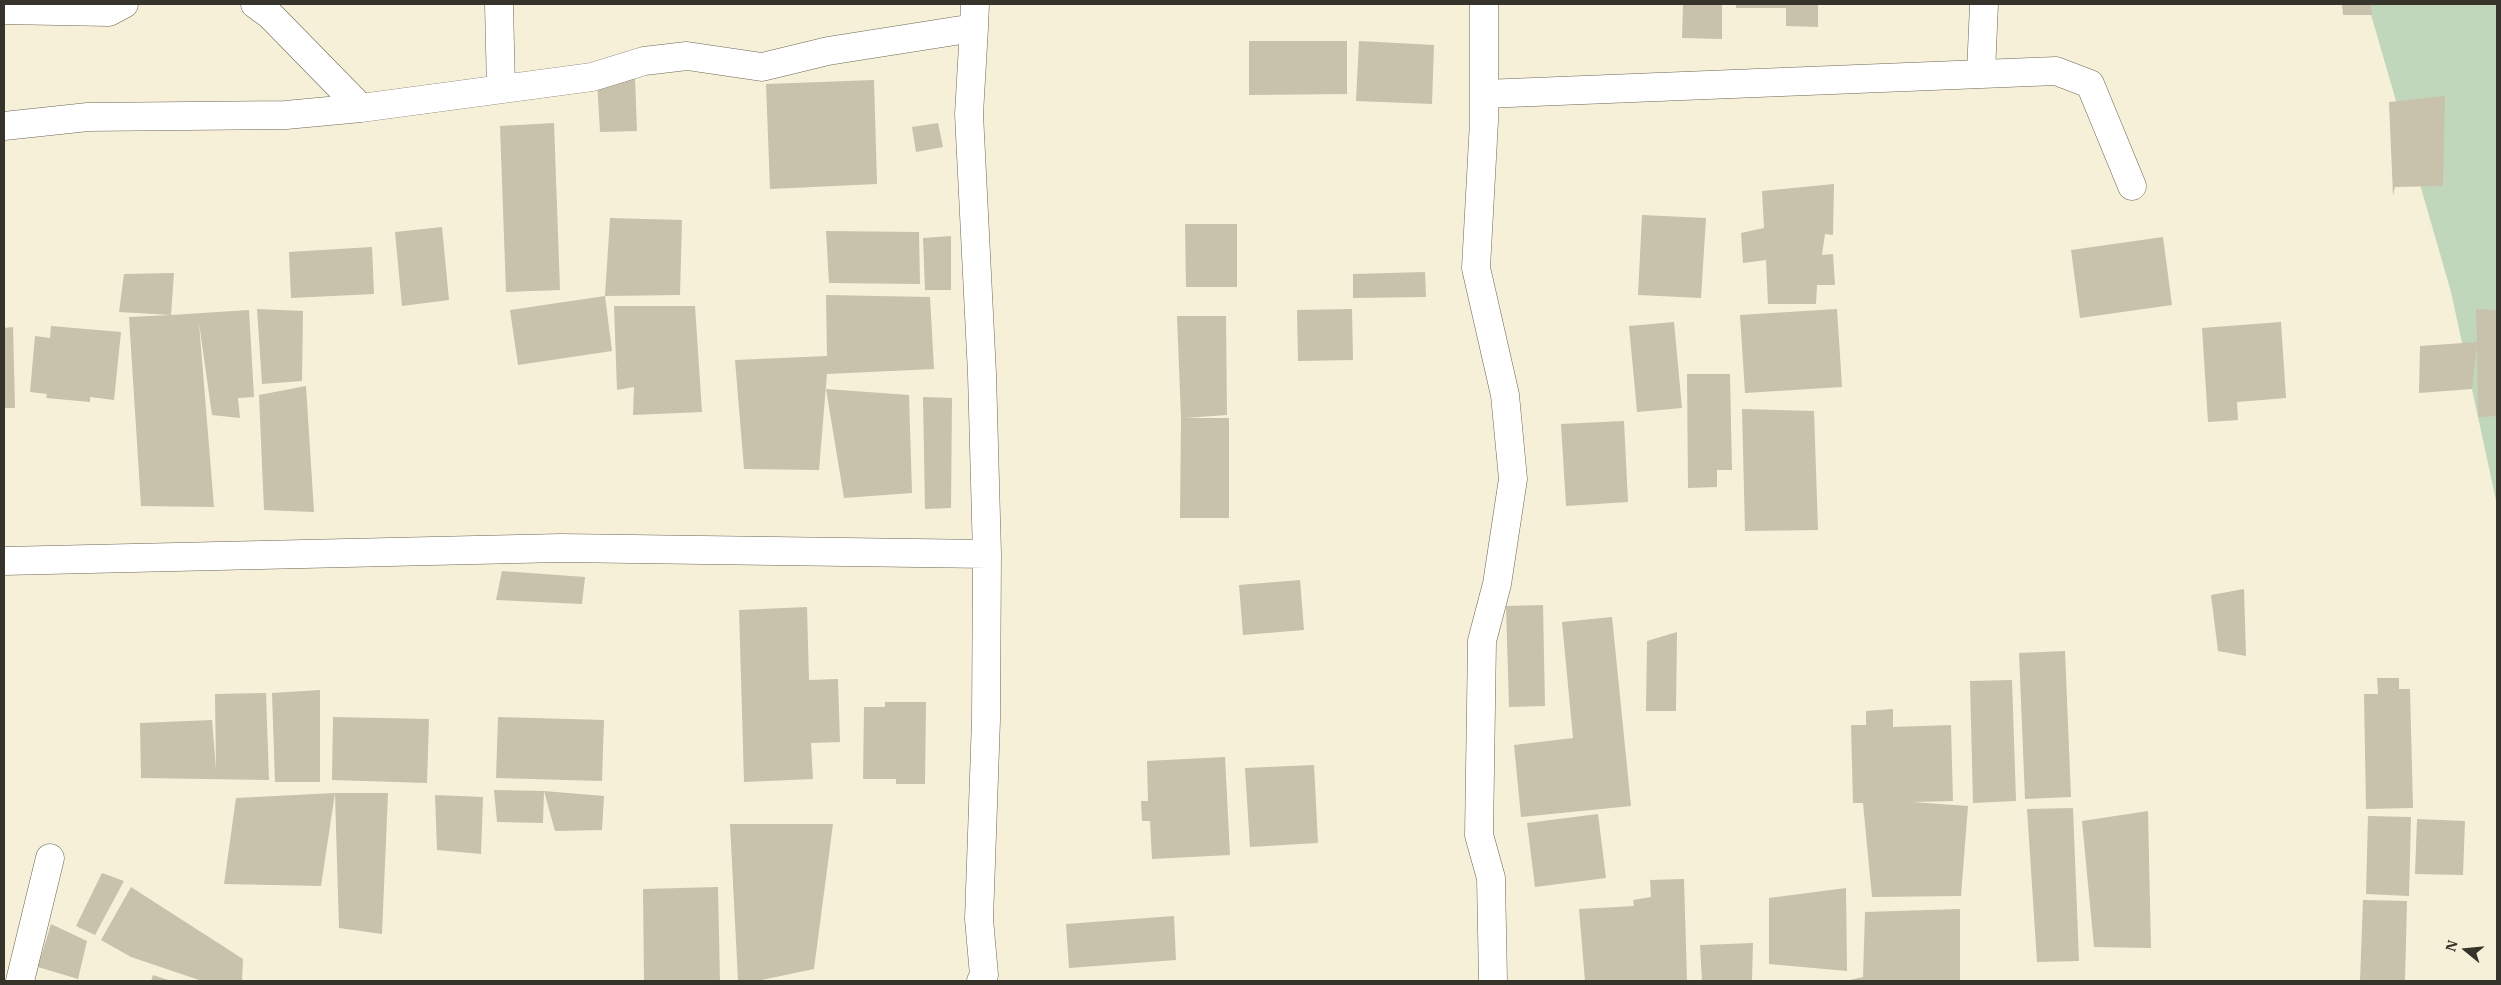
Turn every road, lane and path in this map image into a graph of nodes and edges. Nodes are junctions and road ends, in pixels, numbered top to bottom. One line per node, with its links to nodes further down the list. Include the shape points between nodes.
1 (124, 4): 6 (street, via 109,12)
2 (255, 4): 11 (street, via 270,15)
3 (499, 4): 9 (street)
4 (1484, 4): 10 (street)
5 (1984, 4): 8 (street)
6 (4, 10)
7 (974, 16): 9 (street, via 762,68 687,56 644,61 592,77); 14 (street, via 969,114)
8 (1982, 73): 10 (street); 13 (street, via 2056,71 2090,84)
9 (502, 89): 11 (street)
10 (1484, 94): 19 (street, via 1476,268 1505,395 1513,479 1497,584 1482,641 1479,835 1491,878)
11 (361, 108): 12 (street, via 286,115 88,117)
12 (4, 126)
13 (2132, 186)
14 (987, 554): 15 (street, via 561,548); 18 (street, via 986,720 979,919 984,975)
15 (4, 561)
16 (50, 858): 17 (street)
17 (20, 981)
18 (981, 981)
19 (1493, 981)

